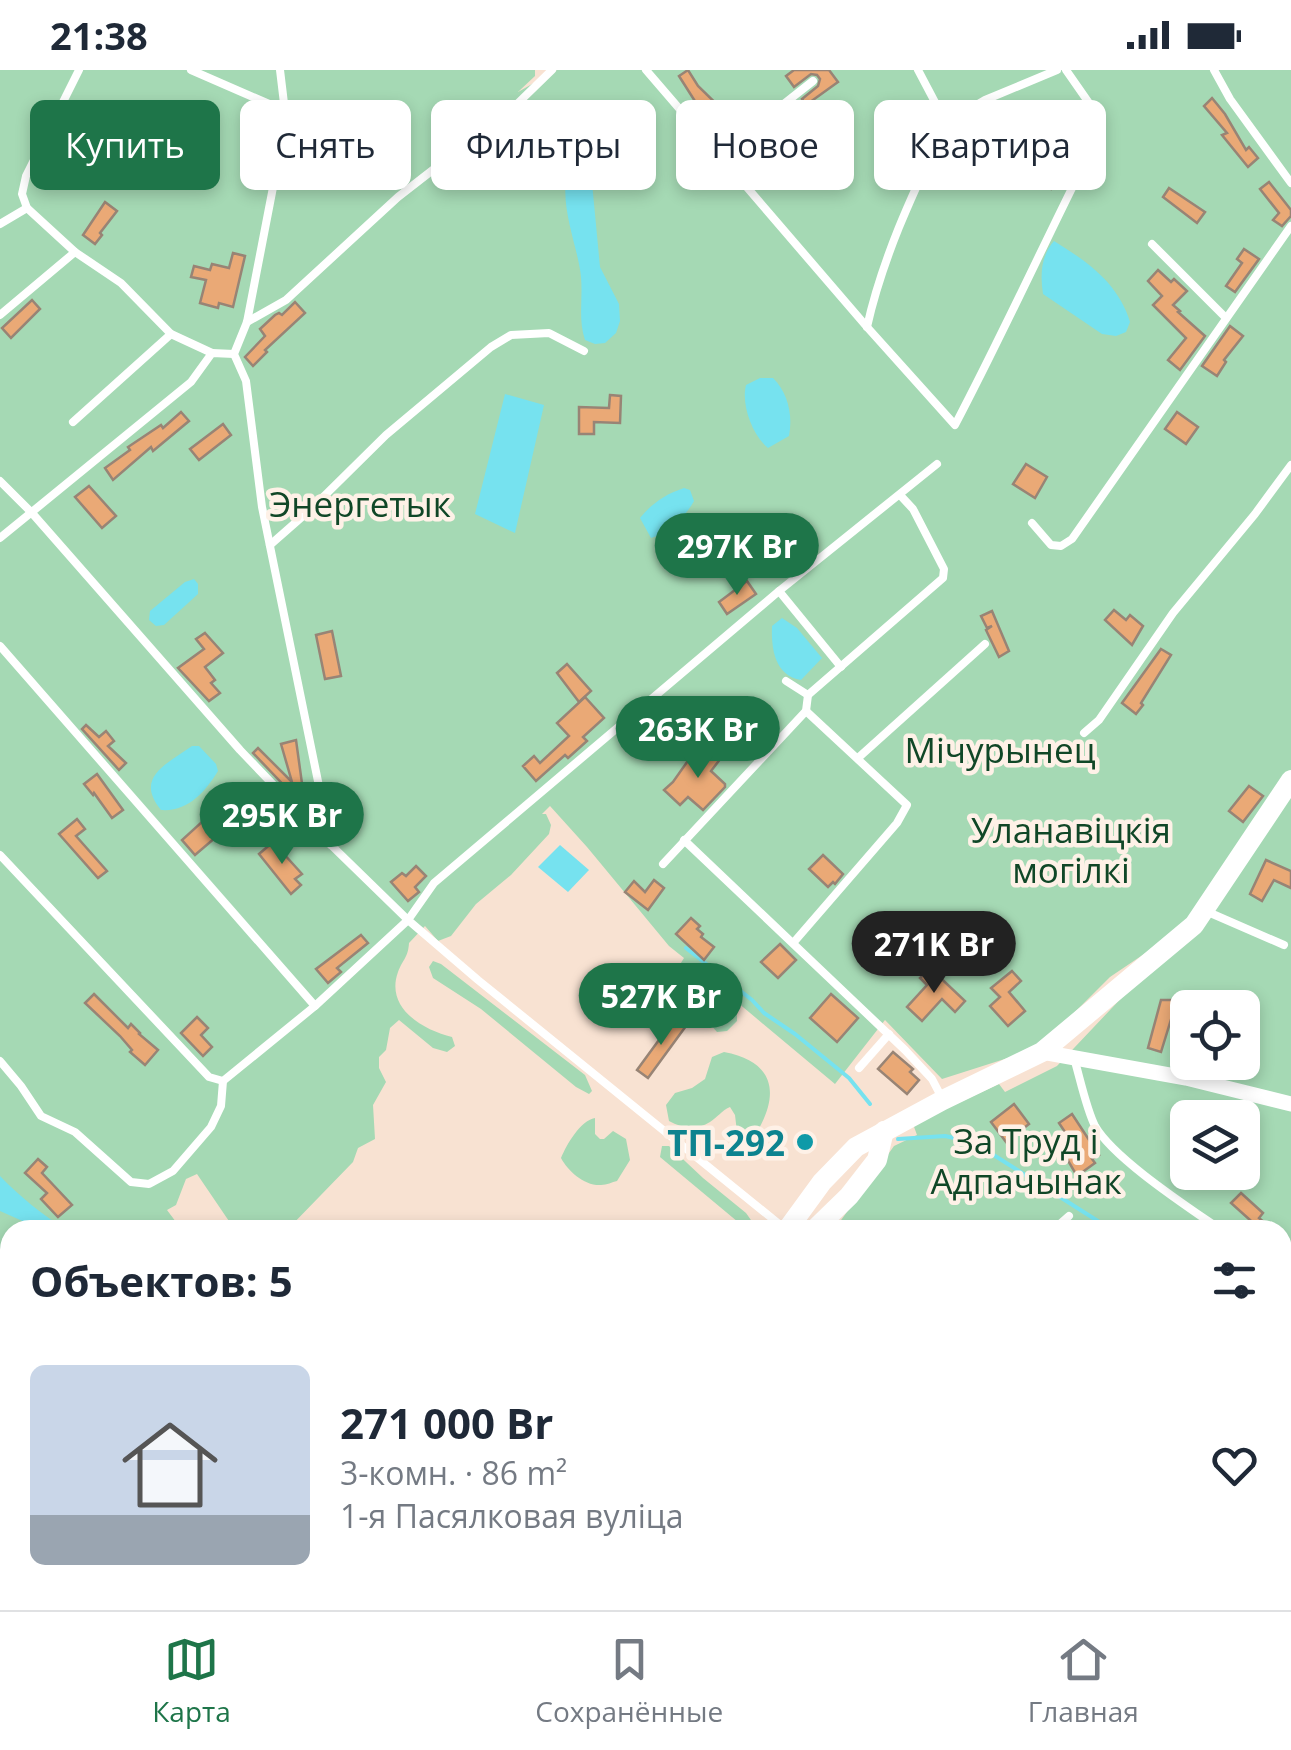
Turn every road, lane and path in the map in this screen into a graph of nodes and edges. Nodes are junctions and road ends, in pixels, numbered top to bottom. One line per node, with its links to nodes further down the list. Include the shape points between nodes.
1 (79, 70): 21 (lane, via 26,176)
2 (190, 70): 11 (lane)
3 (280, 70): 12 (lane)
4 (552, 70): 28 (lane, via 286,300)
5 (646, 70): 16 (lane)
6 (918, 70): 14 (lane)
7 (1058, 70): 15 (lane)
8 (1066, 70): 29 (lane, via 1101,130 955,425)
9 (1214, 70): 17 (lane)
10 (813, 81): 13 (lane)
11 (260, 100)
12 (284, 100)
13 (789, 100)
14 (934, 100)
15 (986, 100)
16 (676, 105)
17 (1291, 182)
18 (272, 190): 28 (lane)
19 (748, 190): 29 (lane)
20 (915, 190): 29 (lane, via 876,286)
21 (27, 208): 22 (lane); 25 (lane)
22 (0, 224)
23 (1291, 226): 27 (lane)
24 (1152, 244): 27 (lane)
25 (75, 252): 26 (lane); 30 (lane, via 121,284)
26 (0, 315)
27 (1226, 318): 40 (lane, via 1072,539 1051,545)
28 (247, 322): 33 (lane)
29 (867, 327)
30 (171, 334): 32 (lane); 34 (lane)
31 (584, 351): 42 (lane, via 548,333 512,334 386,435)
32 (212, 353): 33 (lane); 39 (lane, via 190,382)
33 (234, 354): 42 (lane, via 246,381)
34 (73, 422)
35 (937, 464): 38 (lane)
36 (1291, 465): 50 (lane)
37 (0, 480): 39 (lane)
38 (900, 495): 43 (lane); 46 (lane, via 913,509 943,578)
39 (32, 513): 41 (lane); 54 (lane)
40 (1032, 523)
41 (0, 538)
42 (270, 545): 54 (lane)
43 (780, 590): 46 (lane); 58 (lane, via 434,882)
44 (986, 644): 51 (lane)
45 (0, 646): 61 (lane)
46 (841, 667): 48 (lane)
47 (786, 682): 48 (lane)
48 (808, 696): 49 (lane)
49 (806, 711): 51 (lane); 53 (lane)
50 (1084, 733)
51 (858, 758): 59 (lane, via 907,805)
52 (1291, 780): 57 (street)
53 (684, 840): 56 (lane); 59 (lane)
54 (331, 845): 58 (lane)
55 (0, 855): 67 (lane, via 209,1077)
56 (664, 864)
57 (1204, 910): 60 (lane); 63 (street, via 1194,926)
58 (408, 920): 61 (lane); 72 (lane)
59 (794, 942): 62 (lane)
60 (1284, 945)
61 (316, 1006): 67 (lane)
62 (889, 1034): 66 (lane); 68 (lane, via 932,1079)
63 (1042, 1052): 64 (street); 68 (street)
64 (1074, 1058): 69 (street); 76 (lane, via 1095,1125 1114,1148)
65 (0, 1061): 67 (lane, via 42,1116 75,1132 132,1182 149,1184 173,1170 210,1127)
66 (858, 1068)
67 (223, 1082)
68 (942, 1100): 70 (street)
69 (1290, 1102)
70 (884, 1131): 73 (street, via 856,1147); 74 (street, via 877,1160)
71 (1069, 1216): 75 (lane)
72 (775, 1220)
73 (794, 1220)
74 (824, 1220)
75 (1064, 1220)
76 (1207, 1220)

